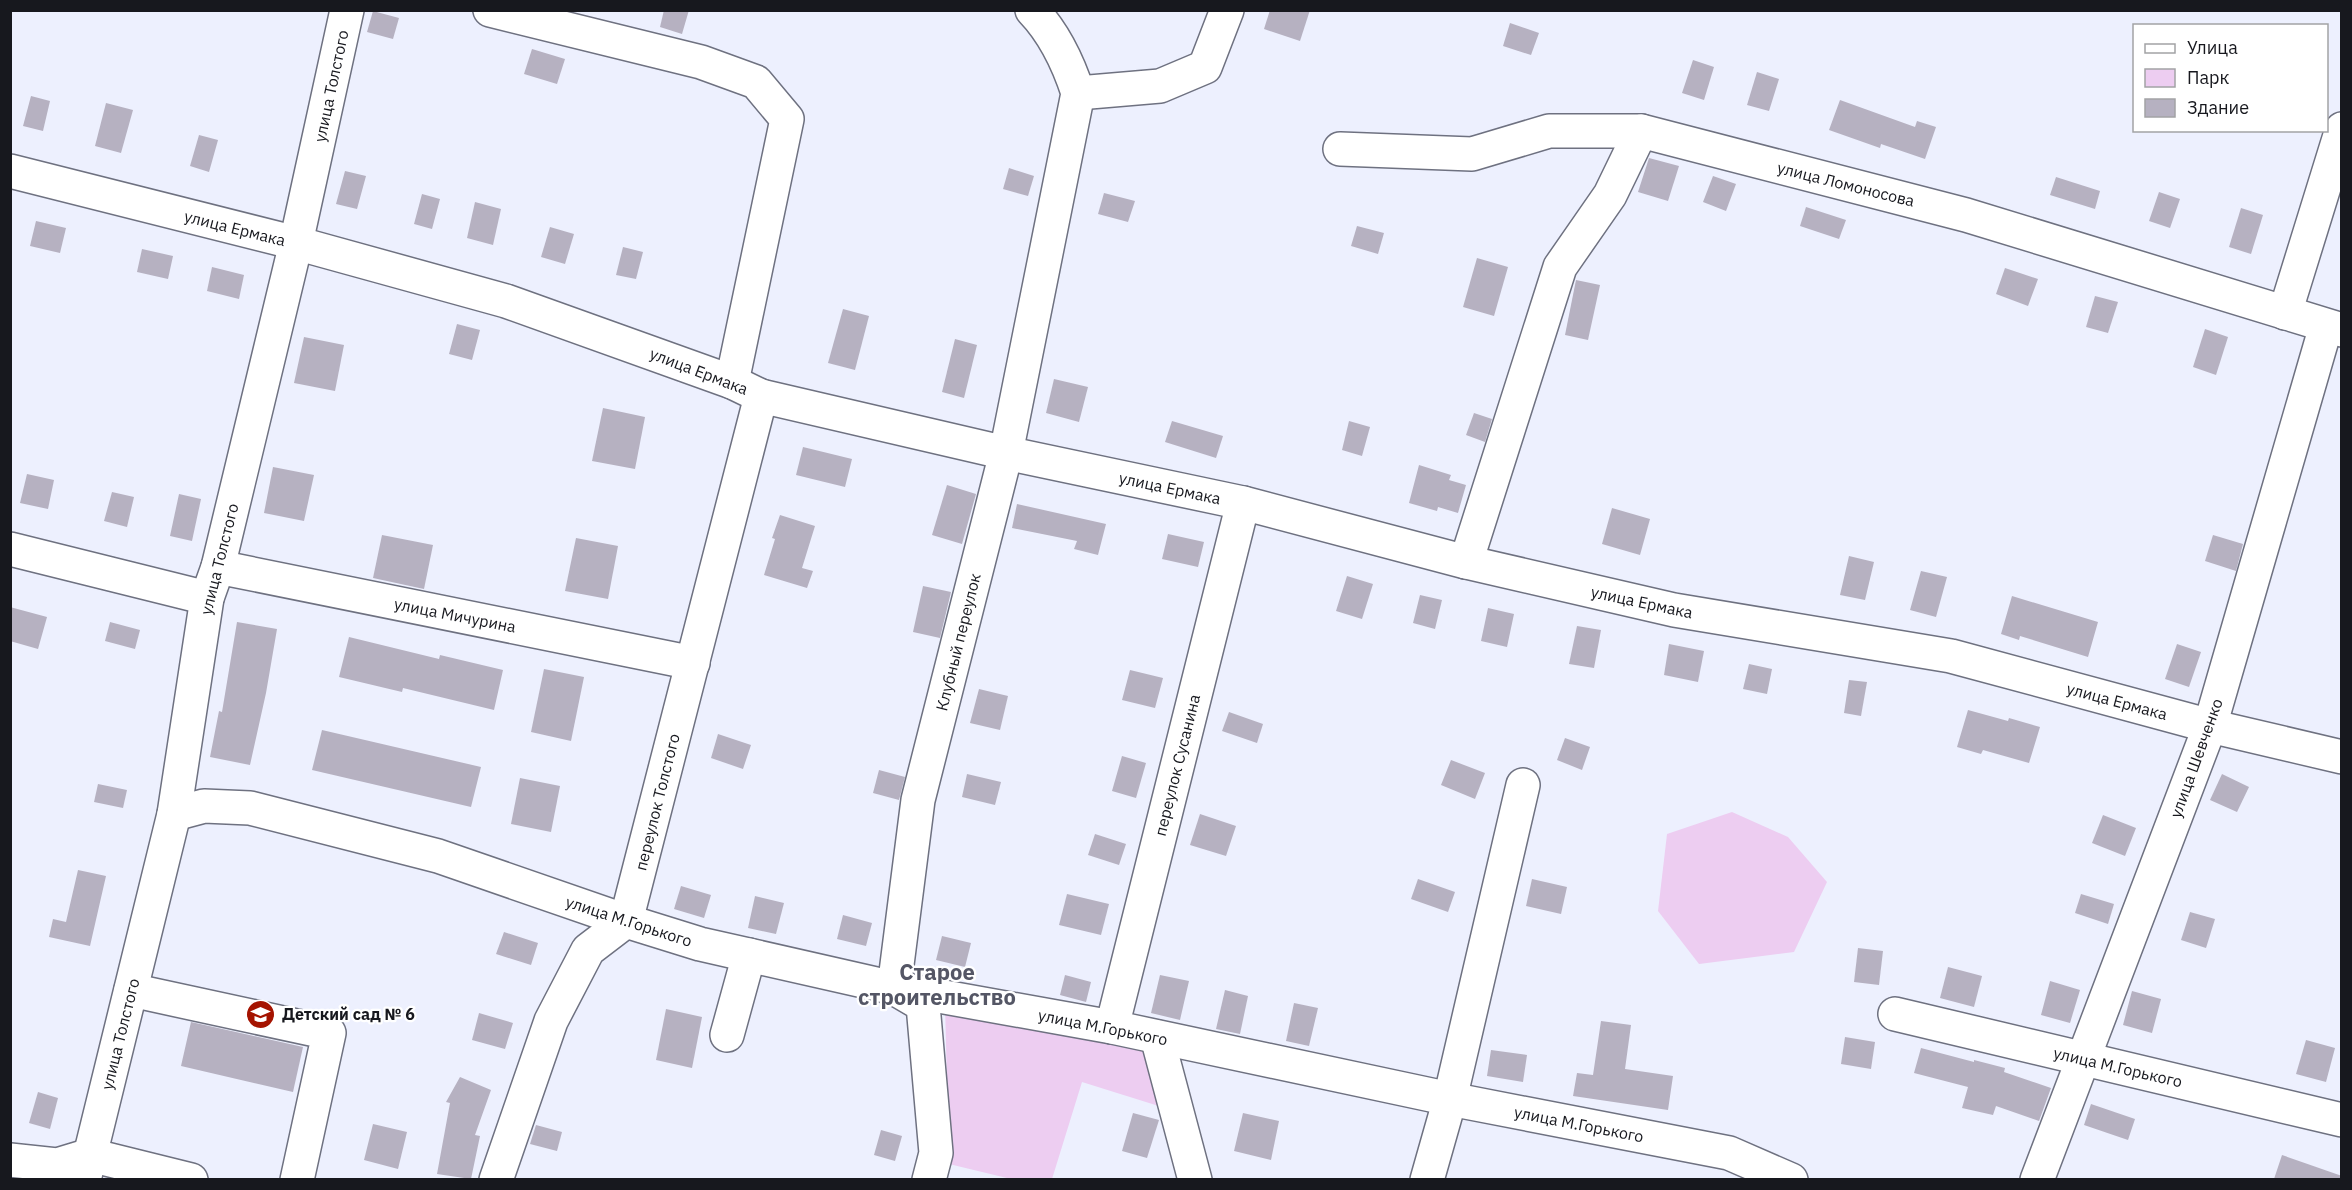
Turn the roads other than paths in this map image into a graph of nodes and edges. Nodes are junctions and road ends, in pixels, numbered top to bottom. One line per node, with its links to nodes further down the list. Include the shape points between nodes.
1 (347, 10): 10 (street, улица Толстого)
2 (490, 10): 13 (street, переулок Толстого, via 701,62 756,82 787,119)
3 (1032, 10): 5 (street, via 1058,45)
4 (1227, 10): 5 (street, via 1204,67 1160,86)
5 (1078, 93): 14 (street, Клубный переулок)
6 (2342, 129): 11 (street)
7 (1641, 131): 8 (street, улица Ломоносова, via 1549,131 1472,154); 11 (street, улица Ломоносова, via 1966,215); 17 (street, via 1610,195 1560,267)
8 (1340, 148)
9 (10, 171): 10 (street, улица Ермака)
10 (296, 243): 13 (street, улица Ермака, via 506,301); 18 (street, улица Толстого)
11 (2285, 313): 12 (street, улица Ломоносова)
12 (2334, 328): 21 (street, улица Шевченко)
13 (747, 389): 14 (street, улица Ермака); 20 (street, переулок Толстого)
14 (1006, 453): 15 (street, улица Ермака); 27 (street, Клубный переулок, via 918,800)
15 (1243, 504): 17 (street, улица Ермака); 30 (street, переулок Сусанина)
16 (10, 549): 19 (street)
17 (1466, 562): 21 (street, улица Ермака, via 1674,610 1951,656)
18 (218, 567): 19 (street, улица Толстого); 20 (street, улица Мичурина)
19 (207, 598): 24 (street, улица Толстого)
20 (693, 663): 25 (street, переулок Толстого)
21 (2210, 726): 22 (street, улица Ермака); 33 (street, улица Шевченко)
22 (2342, 757)
23 (1522, 785): 34 (street)
24 (174, 814): 25 (street, улица М.Горького, via 204,806 250,808 438,856); 28 (street, улица Толстого)
25 (626, 921): 26 (street, улица М.Горького); 40 (street, via 588,950 551,1021)
26 (749, 955): 27 (street, улица М.Горького); 31 (street)
27 (894, 988): 30 (street, улица М.Горького); 41 (street, via 923,1005 936,1153)
28 (131, 990): 37 (street, улица Толстого); 39 (street, via 329,1033)
29 (1895, 1014): 33 (street, улица М.Горького)
30 (1112, 1027): 32 (street, улица М.Горького)
31 (727, 1035)
32 (1157, 1037): 34 (street, улица М.Горького); 42 (street)
33 (2082, 1058): 35 (street, улица М.Горького); 45 (street, улица Шевченко)
34 (1450, 1099): 43 (street); 44 (street, улица М.Горького, via 1729,1153)
35 (2342, 1120)
36 (10, 1160): 37 (street)
37 (87, 1167): 38 (street)
38 (191, 1179)
39 (297, 1179)
40 (496, 1179)
41 (929, 1179)
42 (1195, 1179)
43 (1427, 1179)
44 (1791, 1179)
45 (2037, 1179)

